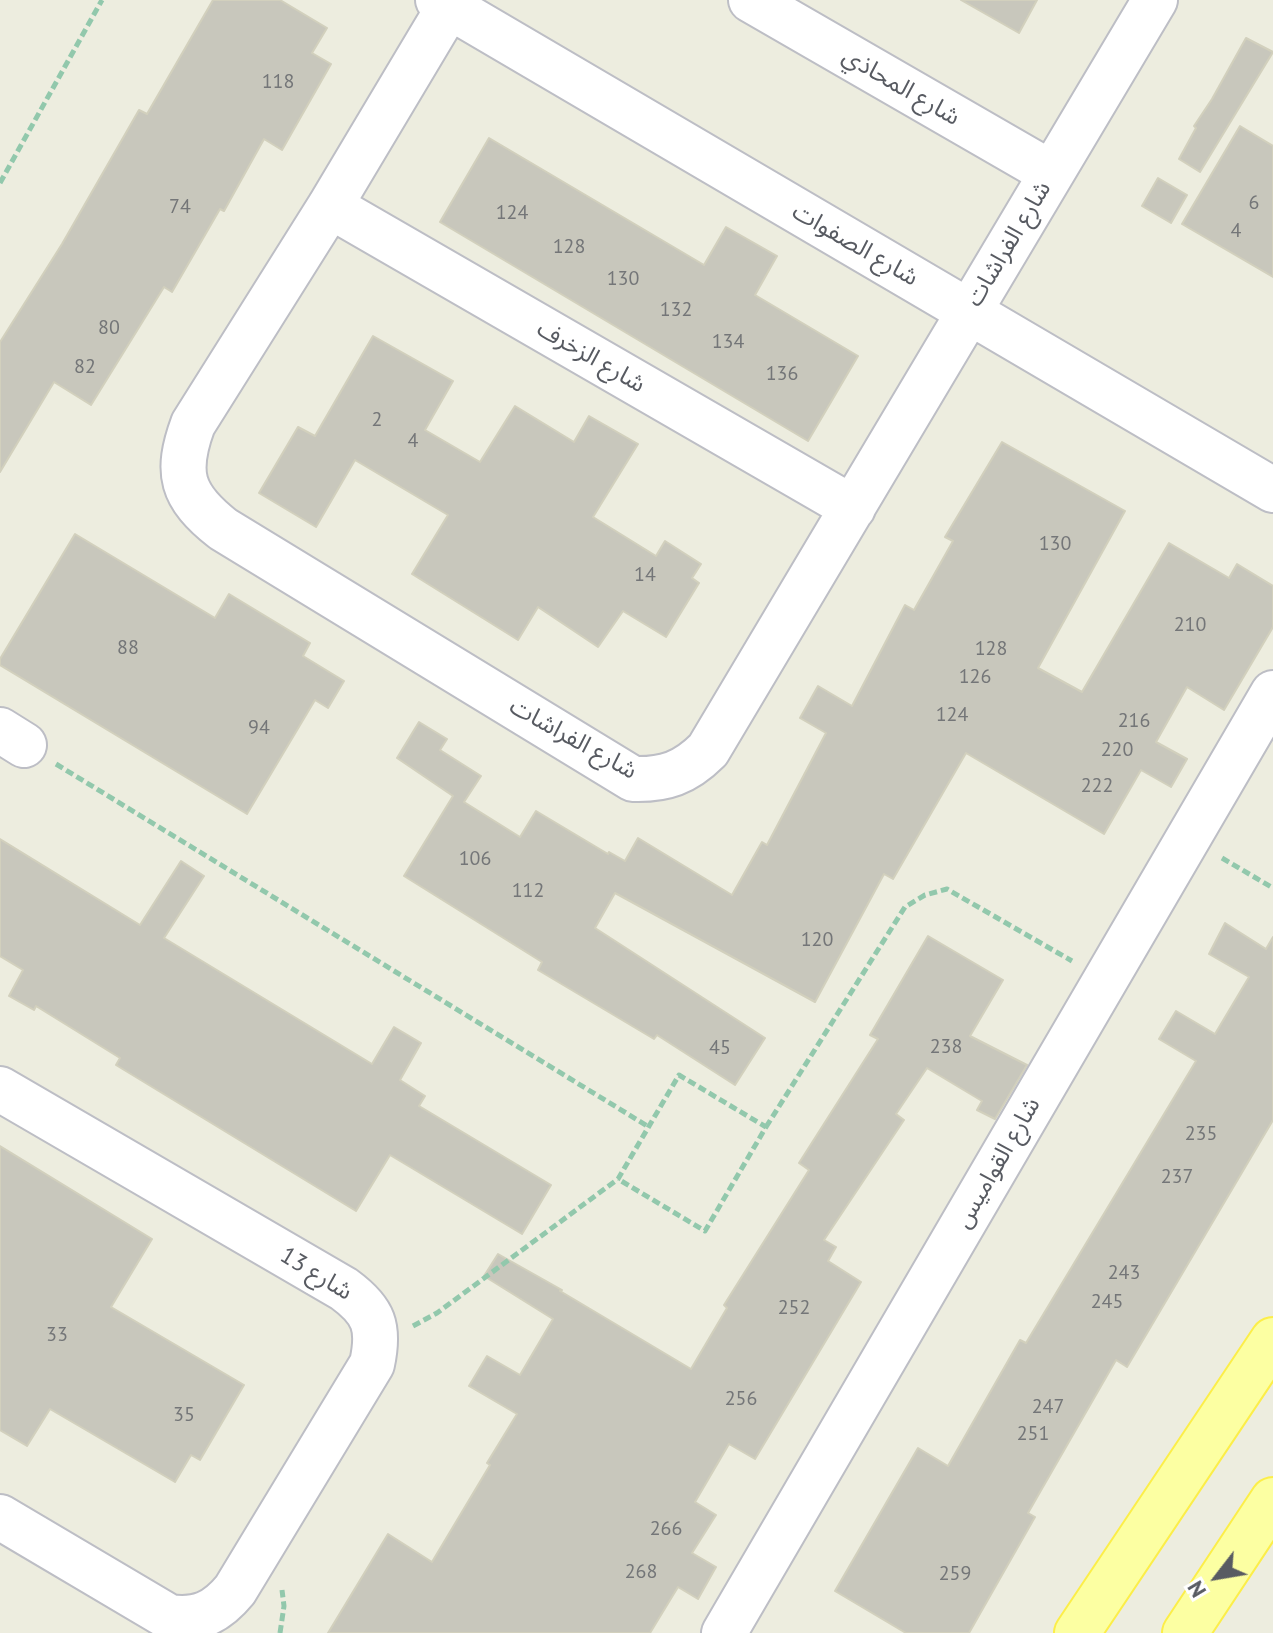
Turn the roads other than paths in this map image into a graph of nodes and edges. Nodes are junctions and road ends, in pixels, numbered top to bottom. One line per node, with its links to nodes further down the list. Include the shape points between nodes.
1 (751, 0): 4 (street, شارع المحاذي)
2 (1155, 0): 4 (street, شارع الفراشات)
3 (447, 2): 5 (street, شارع الفراشات); 6 (street, شارع الصفوات)
4 (1051, 173): 6 (street, شارع الفراشات)
5 (330, 206): 8 (street, شارع الزخرف); 8 (street, شارع الفراشات, via 193,424 182,452 184,483 199,510 223,529 633,779 675,775 708,750)
6 (968, 312): 7 (street, شارع الصفوات); 8 (street, شارع الفراشات)
7 (1273, 490)
8 (853, 508)
9 (1273, 693): 14 (street, شارع القواميس)
10 (0, 1089): 13 (street, شارع 13, via 344,1289 362,1302 374,1321 377,1342 372,1364 235,1590 206,1615 169,1617)
11 (1273, 1340): 15 (main road)
12 (1273, 1500): 16 (main road)
13 (0, 1517)
14 (724, 1633)
15 (1077, 1633)
16 (1185, 1633)

